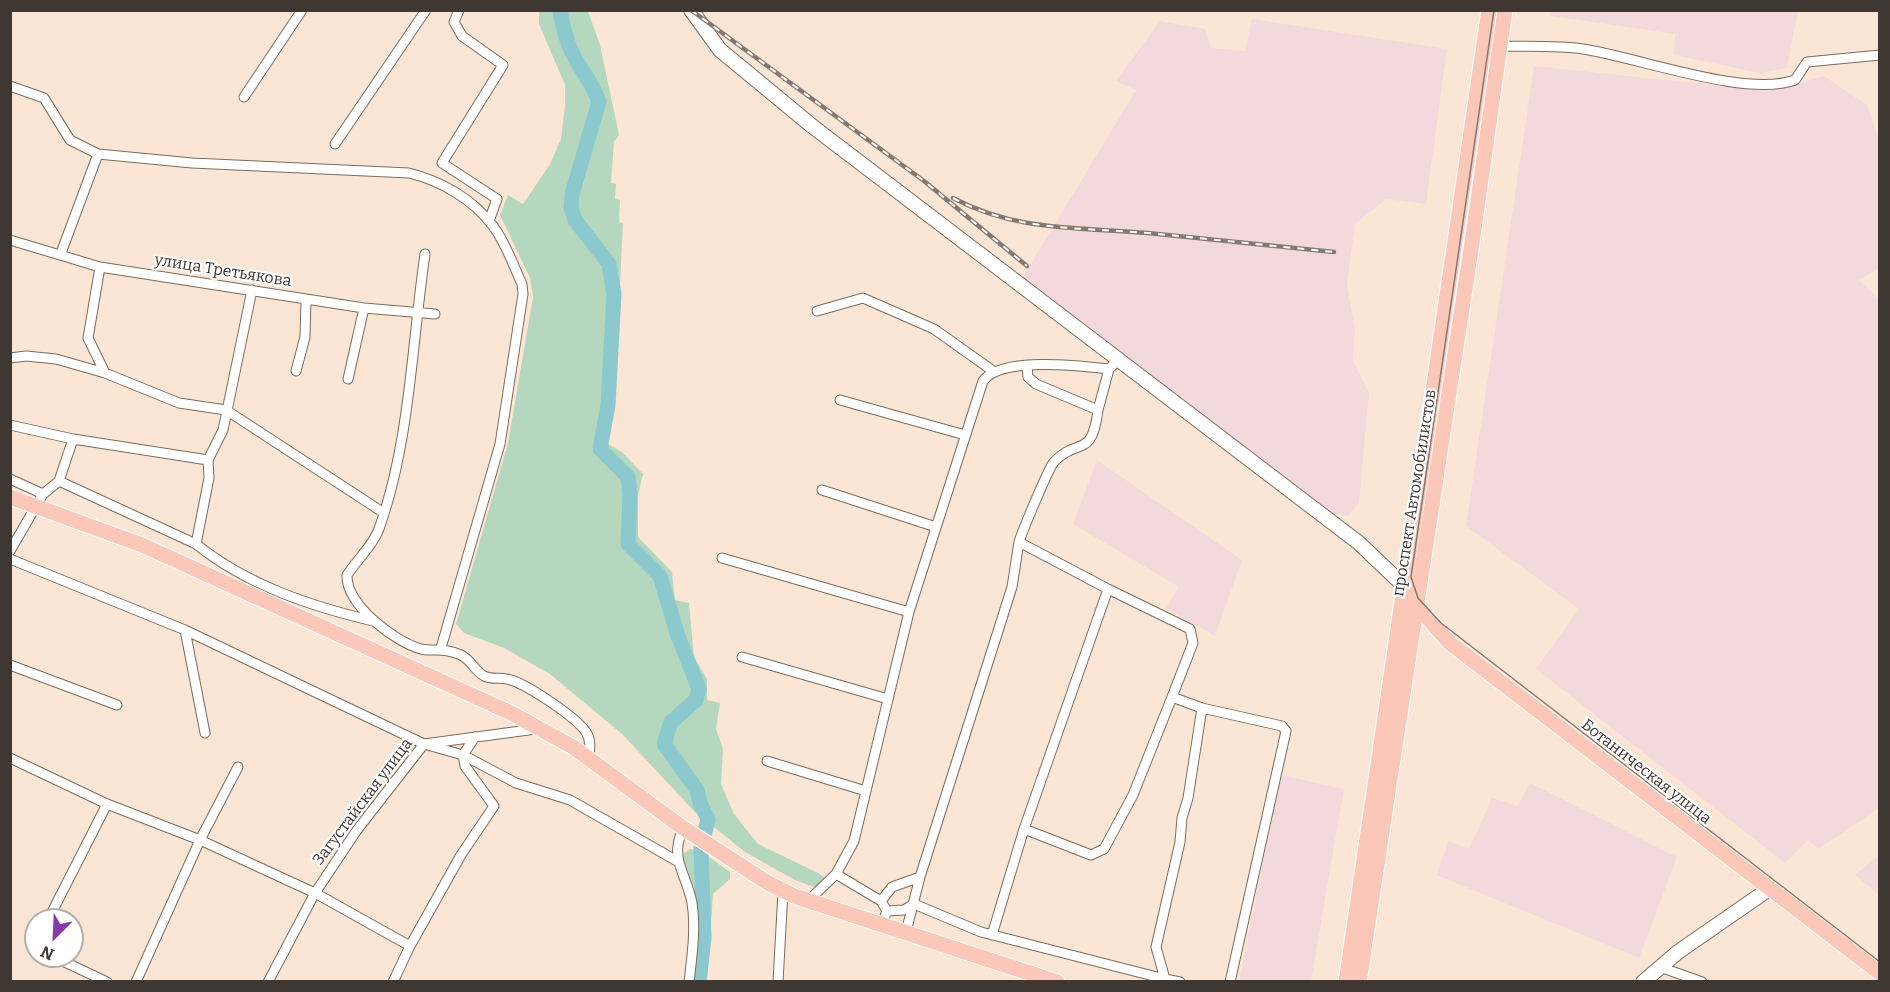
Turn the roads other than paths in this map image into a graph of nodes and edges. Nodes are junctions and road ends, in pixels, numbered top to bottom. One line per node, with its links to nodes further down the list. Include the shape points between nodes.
1 (302, 10): 10 (street)
2 (426, 10): 11 (street)
3 (459, 10): 13 (street, via 454,22 462,36 503,65 442,163 497,199)
4 (691, 10): 25 (street, via 720,50)
5 (1489, 10): 50 (main road, проспект Автомобилистов)
6 (1505, 10): 7 (main road, проспект Автомобилистов)
7 (1500, 46): 8 (street, via 1583,49 1678,71 1773,86 1795,80 1807,62); 52 (main road, проспект Автомобилистов)
8 (1880, 55)
9 (10, 86): 12 (street, via 44,98 70,140)
10 (244, 97)
11 (335, 144)
12 (98, 154): 13 (street, via 409,172 455,191); 15 (street)
13 (489, 221): 56 (street, via 522,284 523,294 500,444)
14 (10, 240): 15 (street, улица Третьякова)
15 (61, 253): 17 (street, улица Третьякова)
16 (425, 254): 21 (street)
17 (100, 267): 18 (street, улица Третьякова); 29 (street, via 88,338)
18 (252, 290): 19 (street, улица Третьякова); 32 (street)
19 (306, 299): 20 (street, улица Третьякова); 27 (street, via 305,337)
20 (364, 308): 21 (street, улица Третьякова); 30 (street)
21 (417, 311): 23 (street, улица Третьякова); 43 (street, via 404,417)
22 (817, 311): 28 (street, via 862,298 934,329)
23 (435, 314)
24 (10, 358): 29 (street, via 56,358)
25 (1113, 364): 26 (street); 33 (street); 50 (street, via 1359,543)
26 (1027, 366): 28 (street); 33 (street, via 1028,376 1036,384)
27 (296, 371)
28 (993, 371): 35 (street, via 983,381)
29 (105, 373): 32 (street, via 179,403)
30 (348, 379)
31 (840, 400): 35 (street)
32 (226, 410): 37 (street, via 223,430); 43 (street)
33 (1098, 410): 45 (street, via 1087,444 1052,464)
34 (10, 425): 36 (street)
35 (965, 435): 44 (street)
36 (72, 439): 37 (street); 39 (street)
37 (208, 460): 46 (street, via 209,478)
38 (10, 478): 42 (street)
39 (59, 481): 42 (street); 46 (street)
40 (822, 490): 44 (street)
41 (10, 497): 42 (main road)
42 (40, 500): 47 (street); 63 (main road)
43 (384, 513): 54 (street, via 380,528 347,575 350,592)
44 (936, 527): 53 (street)
45 (1019, 542): 51 (street); 79 (street, via 1012,587)
46 (196, 544): 54 (street, via 251,580 307,603)
47 (10, 551)
48 (722, 558): 53 (street)
49 (10, 559): 55 (street)
50 (1404, 586): 52 (main road, Ботаническая улица); 104 (main road, проспект Автомобилистов)
51 (1108, 589): 59 (street, via 1190,629 1193,643); 75 (street)
52 (1416, 607): 80 (main road, Ботаническая улица, via 1450,643); 105 (main road, проспект Автомобилистов)
53 (909, 612): 60 (street)
54 (373, 621): 56 (street, via 418,648)
55 (185, 630): 64 (street); 66 (street)
56 (441, 648): 68 (street, via 467,659 487,677 507,679 531,690 582,726 591,746)
57 (742, 657): 60 (street)
58 (10, 664): 61 (street)
59 (1172, 697): 62 (street); 75 (street, via 1132,795 1104,849 1091,855)
60 (888, 699): 72 (street)
61 (117, 705)
62 (1202, 708): 94 (street, via 1180,842 1156,947); 103 (street, via 1282,726 1286,731)
63 (542, 728): 65 (street, Загустайская улица); 68 (main road)
64 (205, 733)
65 (475, 737): 66 (street, Загустайская улица); 67 (street)
66 (424, 744): 67 (street); 82 (street, Загустайская улица, via 357,830)
67 (463, 755): 77 (street, via 516,783 570,800); 90 (street, via 465,766 494,806 461,855)
68 (589, 758): 74 (main road)
69 (10, 759): 73 (street)
70 (767, 761): 72 (street)
71 (238, 767): 76 (street)
72 (866, 791): 78 (street, via 854,841)
73 (106, 804): 76 (street); 86 (street)
74 (682, 828): 77 (street, via 676,844); 81 (main road)
75 (1024, 829): 89 (street)
76 (200, 840): 82 (street); 96 (street)
77 (677, 861): 99 (street, via 692,903)
78 (836, 874): 83 (street); 84 (street)
79 (920, 877): 84 (street, via 892,887); 85 (street)
80 (1769, 889): 91 (street); 93 (main road, Ботаническая улица)
81 (783, 891): 83 (main road); 100 (street)
82 (315, 893): 90 (street); 97 (street, Загустайская улица)
83 (807, 902): 87 (main road)
84 (881, 902): 87 (street)
85 (914, 904): 87 (street); 88 (street); 89 (street)
86 (54, 908)
87 (884, 918): 88 (main road)
88 (906, 932): 101 (main road)
89 (992, 935): 94 (street)
90 (410, 946): 98 (street)
91 (1660, 967): 106 (street); 107 (street)
92 (78, 968): 95 (street)
93 (1880, 973)
94 (1165, 980): 102 (street)
95 (107, 981)
96 (136, 981)
97 (268, 981)
98 (393, 981)
99 (689, 981)
100 (778, 981)
101 (1057, 981)
102 (1180, 981)
103 (1230, 981)
104 (1346, 981)
105 (1359, 981)
106 (1643, 981)
107 (1702, 981)

